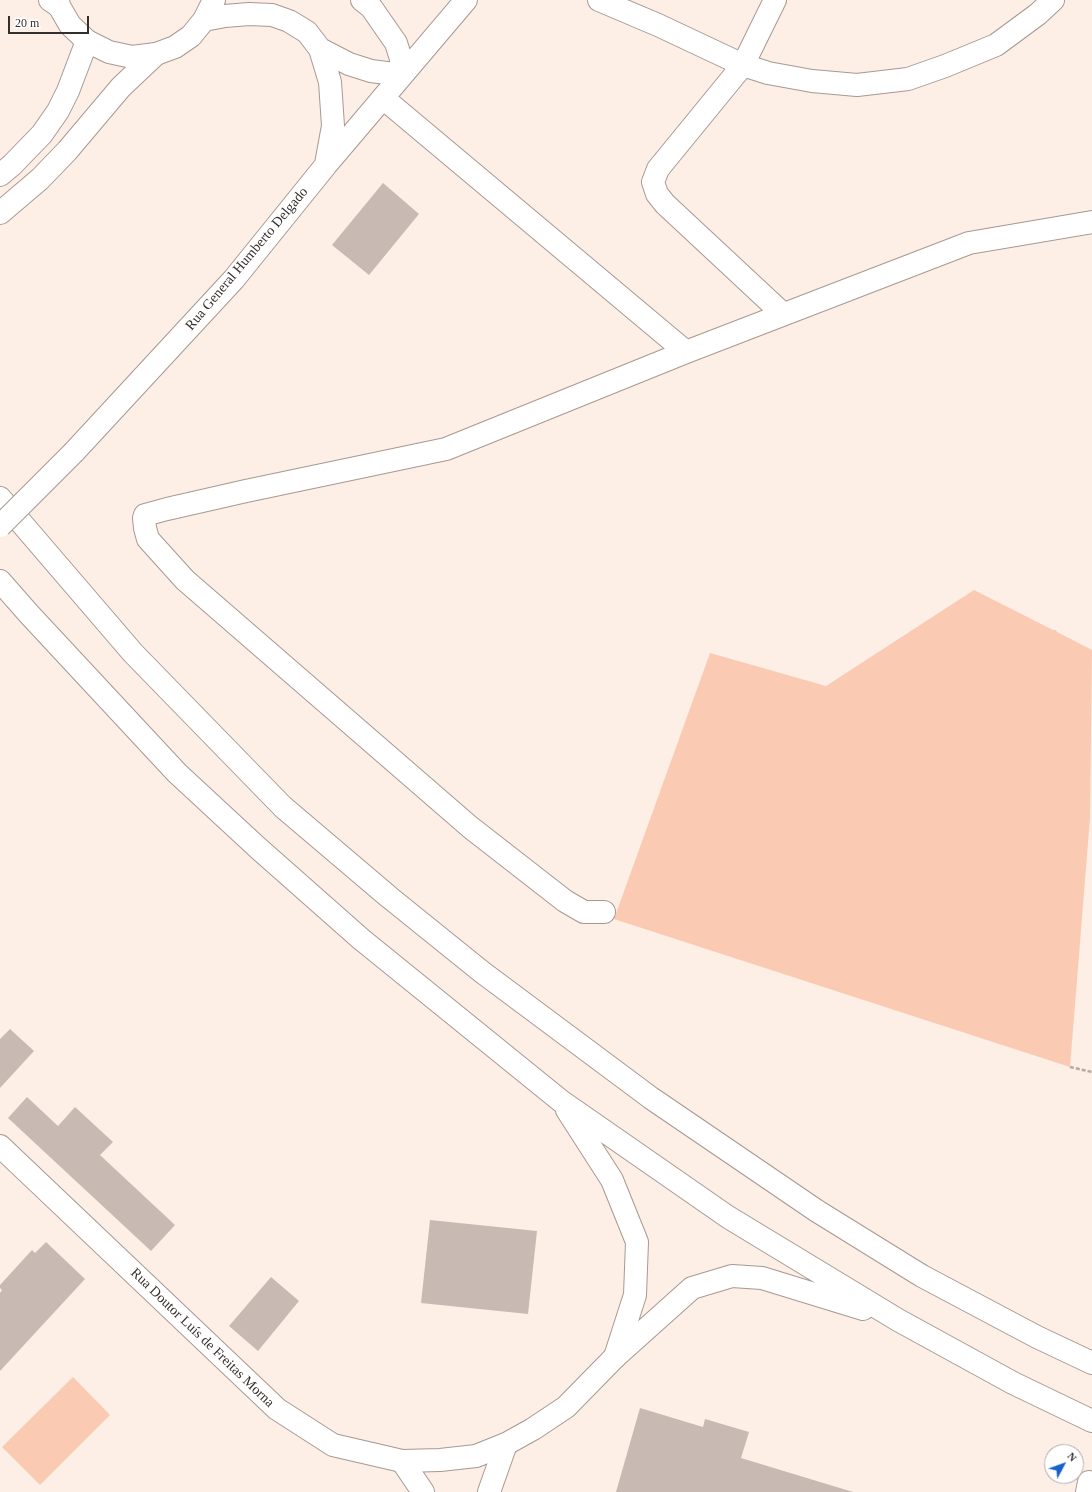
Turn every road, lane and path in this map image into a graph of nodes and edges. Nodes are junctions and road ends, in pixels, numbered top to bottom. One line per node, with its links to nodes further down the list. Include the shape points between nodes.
1 (214, 0): 8 (main road)
2 (362, 0): 13 (main road, via 371,7 396,43)
3 (466, 0): 13 (main road, Rua General Humberto Delgado)
4 (775, 0): 12 (main road)
5 (1053, 0): 12 (main road, via 996,45 908,79 857,85 812,81 768,73)
6 (603, 1): 12 (main road)
7 (55, 2): 9 (main road, via 70,25)
8 (204, 20): 10 (main road, via 241,15 272,15 289,21 307,32); 11 (main road, via 191,36 175,47)
9 (87, 41): 11 (main road, via 109,52 132,57); 16 (main road, via 58,111 42,134)
10 (320, 49): 13 (main road, via 349,64 371,71); 15 (main road, via 330,82 333,126)
11 (156, 54): 17 (main road, via 122,87 40,179)
12 (743, 65): 19 (main road, via 658,169 653,182 657,194 665,204)
13 (402, 75): 14 (main road, Rua General Humberto Delgado)
14 (383, 98): 15 (main road, Rua General Humberto Delgado); 20 (main road)
15 (326, 165): 22 (main road, Rua General Humberto Delgado, bridge, via 234,279 74,452)
16 (0, 175)
17 (0, 213)
18 (1092, 222): 19 (main road, via 969,243)
19 (783, 314): 20 (main road)
20 (686, 352): 24 (main road, via 446,449 174,507 145,515 144,518 148,540 185,580 470,827 565,901 584,912)
21 (0, 498): 31 (main road, via 133,653 283,807 482,972 651,1098 817,1211 922,1276)
22 (0, 526)
23 (0, 581): 27 (main road, via 177,773 252,843 367,944)
24 (604, 912)
25 (1070, 1067): 26 (path)
26 (1092, 1072)
27 (561, 1101): 29 (main road, via 728,1217); 30 (main road, via 612,1180 637,1242 635,1295)
28 (0, 1146): 34 (main road, Rua Doutor Luís de Freitas Morna, via 277,1409 333,1445)
29 (898, 1320): 30 (main road, Rua Doutor Luís de Freitas Morna, via 762,1278 732,1276 692,1288); 32 (main road, via 1013,1383)
30 (615, 1357): 33 (main road, Rua Doutor Luís de Freitas Morna, via 566,1407)
31 (1092, 1363)
32 (1092, 1421)
33 (506, 1444): 34 (main road, Rua Doutor Luís de Freitas Morna, via 476,1456); 36 (main road)
34 (402, 1461): 35 (main road)
35 (423, 1492)
36 (489, 1492)

